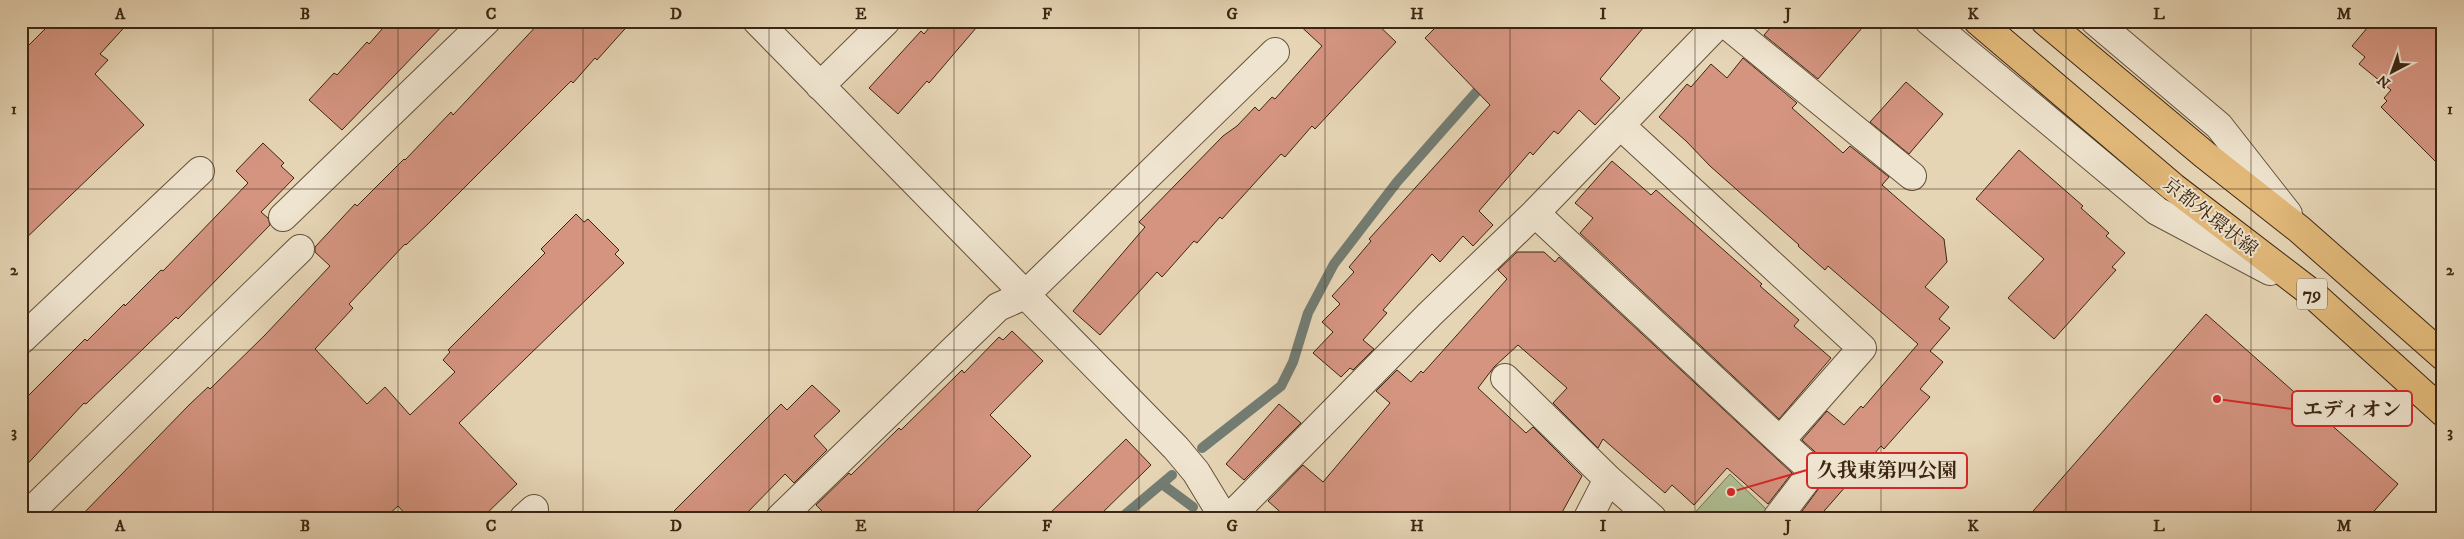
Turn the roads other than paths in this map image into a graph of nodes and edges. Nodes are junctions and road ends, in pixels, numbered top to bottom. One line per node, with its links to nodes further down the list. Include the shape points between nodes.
1 (486, 21): 15 (street)
2 (757, 21): 10 (street)
3 (886, 21): 10 (street)
4 (1722, 21): 11 (street); 13 (street)
5 (1930, 21): 18 (street, via 2157,211)
6 (1978, 21): 18 (main road, 京都外環状線 / 79, via 2173,187)
7 (2045, 21): 16 (main road, 79)
8 (2095, 21): 16 (street, via 2219,126)
9 (1275, 52): 19 (street)
10 (820, 86): 19 (street)
11 (1620, 125): 14 (street); 24 (street, via 1862,348)
12 (200, 172): 20 (street)
13 (1912, 176)
14 (1535, 213): 24 (street); 29 (street, via 1430,314)
15 (283, 217)
16 (2299, 229): 21 (main road, 79)
17 (300, 249): 26 (street)
18 (2309, 291): 23 (main road, 京都外環状線 / 79)
19 (1025, 295): 27 (street, via 998,307); 28 (street, via 1176,448 1196,472)
20 (21, 340)
21 (2443, 356)
22 (1505, 378): 25 (street)
23 (2443, 412)
24 (1780, 441): 32 (street, via 1813,471)
25 (1608, 479): 30 (street); 31 (street)
26 (24, 518)
27 (780, 518)
28 (1224, 518)
29 (1229, 518)
30 (1588, 518)
31 (1652, 518)
32 (1777, 518)

